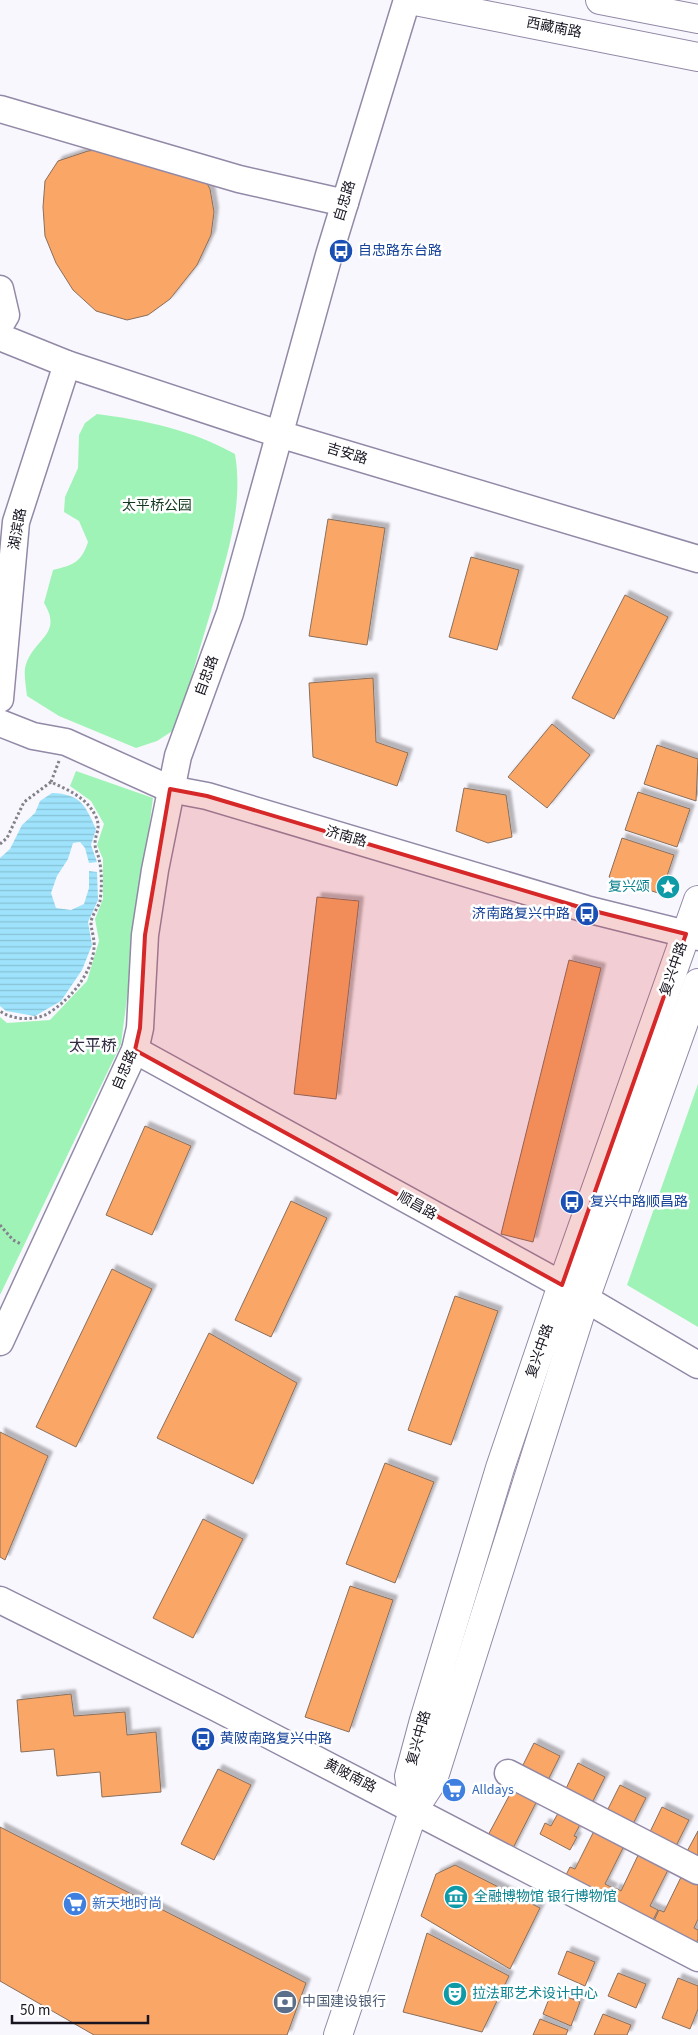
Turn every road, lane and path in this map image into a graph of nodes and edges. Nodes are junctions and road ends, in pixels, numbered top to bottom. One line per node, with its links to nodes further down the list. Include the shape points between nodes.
1 (409, 0): 4 (main road, 西藏南路); 6 (street, 自忠路)
2 (600, 0): 3 (main road)
3 (698, 19)
4 (698, 57)
5 (0, 109): 6 (street, via 239,179)
6 (345, 203): 11 (street, 自忠路)
7 (0, 289): 8 (street, via 6,314)
8 (0, 325)
9 (0, 337): 10 (street, 吉安路)
10 (67, 364): 11 (street, 吉安路); 13 (street, 湖滨路, via 16,522)
11 (279, 434): 12 (street, 吉安路); 15 (street, 自忠路, via 230,613 178,756)
12 (698, 559)
13 (0, 699)
14 (0, 723): 15 (street, 济南路, via 33,736 66,742)
15 (170, 790): 18 (street, 济南路, via 207,796 586,909); 23 (street, 自忠路, via 145,935 140,1028)
16 (0, 844): 21 (path, via 7,838 24,802 51,782 79,795 96,815 100,901 91,921 94,951 85,976 57,1008 41,1017 25,1019)
17 (698, 900): 18 (main road, 复兴中路)
18 (692, 935): 26 (main road, 复兴中路)
19 (698, 984): 26 (main road, 复兴中路)
20 (0, 1011): 21 (path)
21 (4, 1014): 22 (path)
22 (0, 1019)
23 (135, 1050): 25 (street, 自忠路); 26 (street, 顺昌路)
24 (0, 1225): 25 (path, via 13,1240)
25 (40, 1254): 27 (street, 自忠路)
26 (573, 1292): 28 (street, 顺昌路); 31 (main road, 复兴中路, via 500,1468 409,1776)
27 (0, 1342)
28 (698, 1365)
29 (0, 1600): 31 (street, 黄陂南路)
30 (508, 1773): 32 (street)
31 (414, 1809): 33 (street, 黄陂南路); 34 (main road, 复兴中路)
32 (698, 1871)
33 (698, 1958)
34 (338, 2035)

